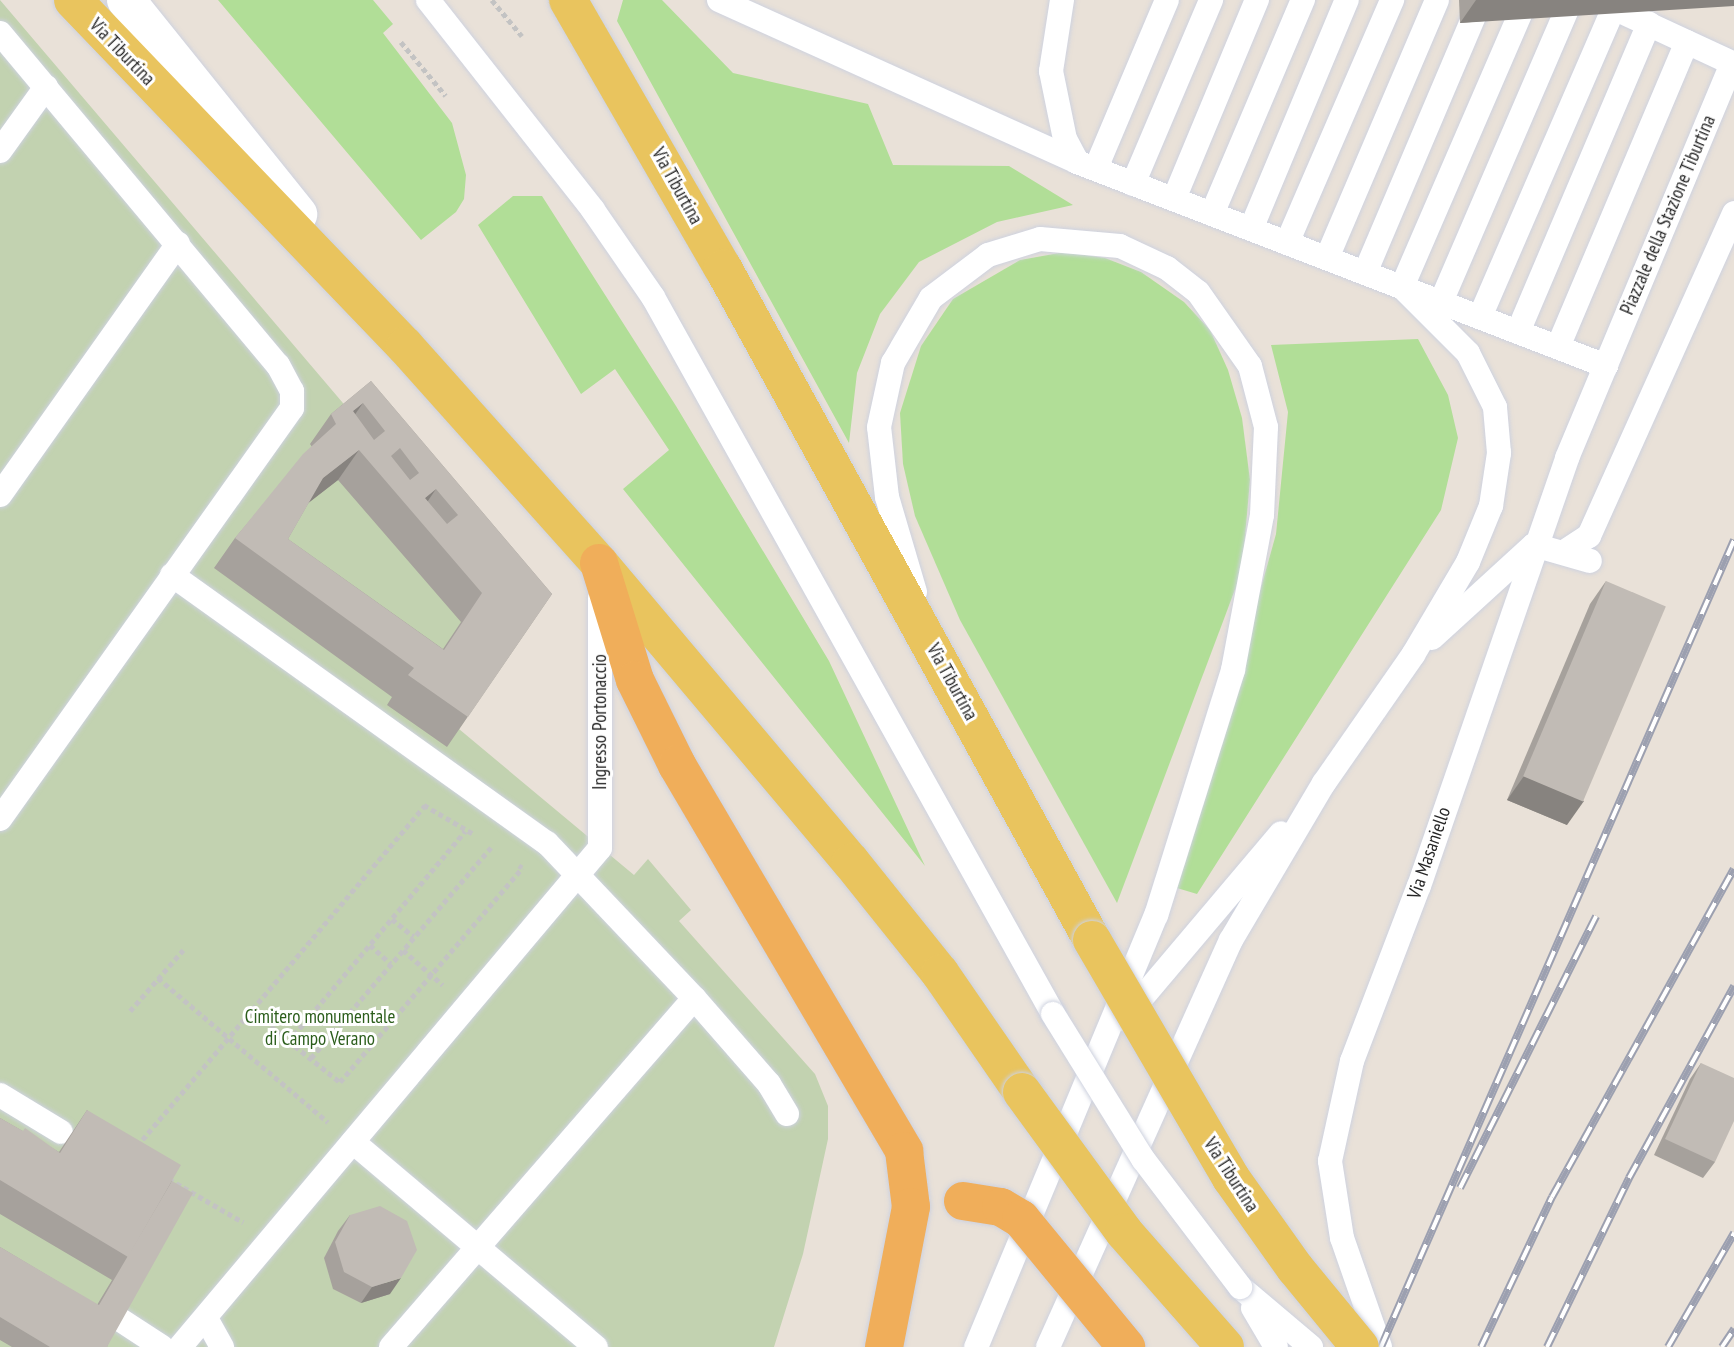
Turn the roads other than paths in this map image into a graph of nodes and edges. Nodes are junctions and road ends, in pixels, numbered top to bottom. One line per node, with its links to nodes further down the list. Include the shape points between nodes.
1 (73, 0): 37 (main road, Via Tiburtina)
2 (126, 0): 37 (main road, Via Tiburtina)
3 (428, 0): 59 (lane, bridge, via 585,200 653,297 1053,1014 1143,1159)
4 (568, 0): 46 (main road, Via Tiburtina)
5 (719, 0): 23 (lane)
6 (1062, 0): 23 (lane, via 1051,71 1065,139)
7 (1167, 0): 23 (lane)
8 (1211, 0): 24 (lane)
9 (1257, 0): 25 (lane)
10 (1303, 0): 27 (lane)
11 (1347, 0): 28 (lane)
12 (1392, 0): 29 (lane)
13 (1437, 0): 31 (lane)
14 (1481, 0): 32 (lane)
15 (1525, 0): 33 (lane)
16 (1571, 0): 34 (lane)
17 (1605, 4): 18 (lane, Piazzale della Stazione Tiburtina); 35 (lane, Piazzale della Stazione Tiburtina)
18 (1648, 24): 20 (lane, Piazzale della Stazione Tiburtina); 36 (lane)
19 (0, 33): 21 (lane)
20 (1686, 42): 38 (lane); 39 (lane, Piazzale della Stazione Tiburtina, via 1732,63)
21 (46, 87): 22 (lane); 30 (lane)
22 (0, 151)
23 (1087, 165): 24 (lane)
24 (1133, 184): 25 (lane)
25 (1174, 199): 27 (lane)
26 (1734, 213): 42 (lane, via 1589,536)
27 (1212, 215): 28 (lane)
28 (1251, 229): 29 (lane)
29 (1287, 243): 31 (lane)
30 (178, 244): 40 (lane); 45 (lane, via 278,365 292,391 292,408)
31 (1327, 258): 32 (lane)
32 (1365, 273): 33 (lane)
33 (1402, 287): 34 (lane); 47 (lane, via 1468,353 1495,407 1499,453 1491,506 1468,562)
34 (1441, 302): 35 (lane)
35 (1480, 317): 36 (lane)
36 (1518, 332): 38 (lane)
37 (405, 346): 44 (main road, Via Tiburtina)
38 (1558, 347): 39 (lane)
39 (1606, 366): 41 (lane, Via Masaniello)
40 (0, 495)
41 (1534, 545): 42 (lane); 47 (lane); 75 (lane, Via Masaniello, via 1419,886 1352,1061 1330,1161 1342,1238)
42 (1564, 552): 43 (lane)
43 (1590, 561)
44 (599, 563): 50 (lane, Ingresso Portonaccio, via 600,848); 57 (highway, via 635,680 677,765 899,1139 910,1175); 71 (main road, Via Tiburtina, bridge, via 940,973 1124,1233)
45 (172, 575): 49 (lane); 50 (lane, via 547,844)
46 (929, 639): 52 (lane, via 887,497 879,452 880,406 886,382 914,321 931,298 969,266 1021,242 1100,242 1167,268 1207,302 1250,366 1263,407 1267,475 1228,690 1156,915); 74 (main road, Via Tiburtina, bridge, via 1092,940 1231,1178 1295,1268)
47 (1413, 655): 48 (lane)
48 (1324, 783): 52 (lane, via 1141,995); 69 (lane, via 1226,951)
49 (0, 819)
50 (579, 873): 51 (lane); 56 (lane, Ingresso Portonaccio)
51 (694, 999): 54 (lane, via 769,1084); 58 (lane)
52 (1095, 1063): 68 (lane)
53 (0, 1095): 55 (lane)
54 (787, 1114)
55 (61, 1132)
56 (353, 1142): 58 (lane); 61 (lane, Ingresso Portonaccio)
57 (908, 1233): 67 (highway); 70 (highway, bridge, via 932,1211 963,1201 1001,1206 1021,1219)
58 (476, 1247): 65 (lane); 66 (lane)
59 (1240, 1287): 72 (lane); 73 (lane)
60 (119, 1319): 62 (lane)
61 (207, 1320): 63 (lane, Ingresso Portonaccio); 64 (lane)
62 (162, 1347)
63 (180, 1347)
64 (222, 1347)
65 (391, 1347)
66 (596, 1347)
67 (884, 1347)
68 (976, 1347)
69 (1048, 1347)
70 (1126, 1347)
71 (1225, 1347)
72 (1276, 1347)
73 (1311, 1347)
74 (1360, 1347)
75 (1380, 1347)

